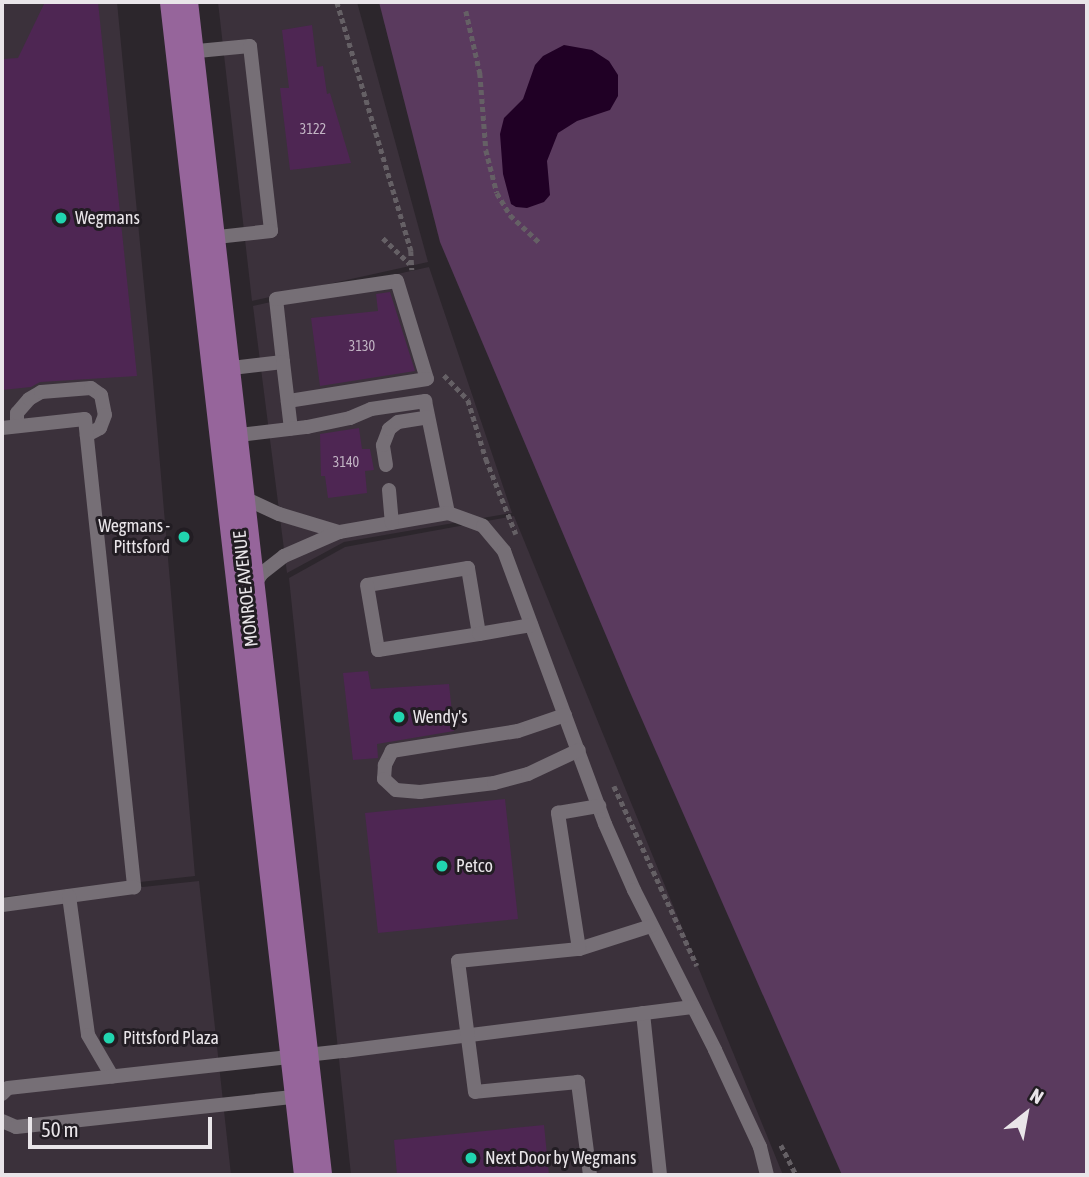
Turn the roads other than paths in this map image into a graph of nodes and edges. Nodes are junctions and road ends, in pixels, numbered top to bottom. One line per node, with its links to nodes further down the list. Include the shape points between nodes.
1 (179, 2): 2 (main road, MONROE AVENUE)
2 (186, 52): 3 (main road, MONROE AVENUE); 3 (lane, via 250,46 270,218 271,231)
3 (207, 239): 5 (main road, MONROE AVENUE)
4 (283, 362): 5 (lane); 6 (lane); 6 (lane, via 276,299 397,281 427,379)
5 (222, 369): 11 (main road, MONROE AVENUE)
6 (288, 401): 9 (lane)
7 (428, 417): 9 (lane, via 425,401); 12 (lane, via 398,422 388,429 383,445); 15 (lane)
8 (9, 427): 10 (lane, via 85,419); 10 (lane, via 29,399 41,391 92,388 101,395 105,415 100,428)
9 (291, 429): 11 (lane)
10 (87, 435): 24 (lane, via 134,887)
11 (229, 436): 14 (main road, MONROE AVENUE)
12 (386, 465)
13 (389, 490): 16 (lane)
14 (235, 493): 17 (lane, via 279,514); 18 (main road, MONROE AVENUE)
15 (448, 513): 16 (lane); 19 (lane, via 483,526 504,551)
16 (392, 523): 17 (lane)
17 (339, 532): 18 (lane, via 284,556 262,573)
18 (247, 597): 31 (main road, MONROE AVENUE)
19 (531, 625): 20 (lane); 21 (lane)
20 (479, 634): 20 (lane, via 378,650 367,585 468,568)
21 (565, 715): 22 (lane); 22 (lane, via 518,731 392,751 384,779 396,790 420,792 495,783 528,774)
22 (579, 750): 23 (lane)
23 (599, 806): 26 (lane); 27 (lane, via 558,813)
24 (69, 896): 25 (lane); 32 (lane, via 88,1035)
25 (2, 905)
26 (651, 926): 27 (lane); 28 (lane)
27 (579, 949): 30 (lane, via 458,961)
28 (692, 1007): 29 (lane); 39 (lane, via 760,1147)
29 (643, 1013): 30 (lane); 38 (lane)
30 (467, 1035): 31 (lane); 37 (lane, via 475,1092 578,1082)
31 (299, 1056): 32 (lane); 34 (main road, MONROE AVENUE)
32 (112, 1076): 33 (lane, via 8,1088)
33 (2, 1094)
34 (304, 1096): 35 (lane, via 16,1127); 36 (main road, MONROE AVENUE)
35 (2, 1121)
36 (313, 1175)
37 (590, 1175)
38 (660, 1175)
39 (768, 1175)

